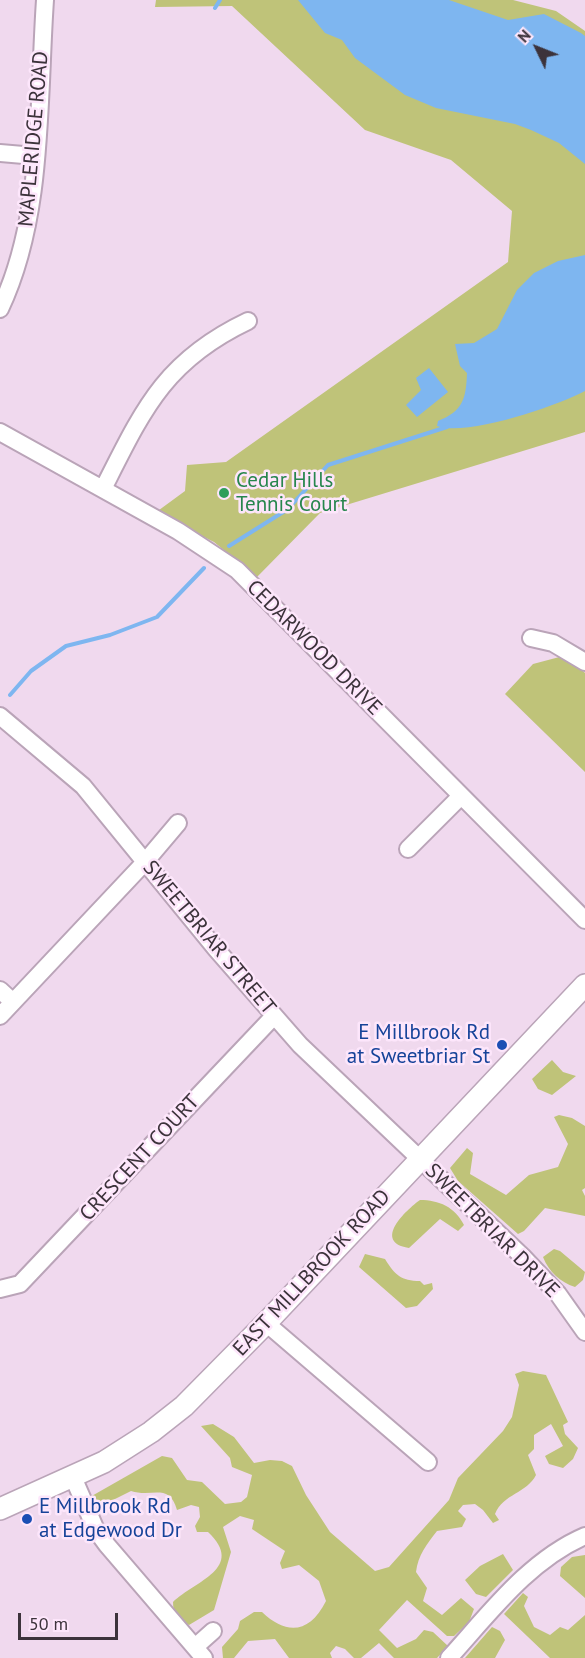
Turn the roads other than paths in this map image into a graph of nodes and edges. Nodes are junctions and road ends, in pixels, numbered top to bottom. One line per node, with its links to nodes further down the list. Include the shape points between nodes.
1 (45, 0): 3 (street, MAPLERIDGE ROAD)
2 (0, 153): 3 (street)
3 (35, 156): 4 (street, MAPLERIDGE ROAD, via 23,251)
4 (0, 309)
5 (248, 321): 7 (street, via 189,356 163,384)
6 (0, 432): 7 (street, CEDARWOOD DRIVE)
7 (103, 489): 11 (street, CEDARWOOD DRIVE, via 237,570)
8 (531, 638): 9 (street, via 554,642)
9 (585, 662)
10 (0, 716): 14 (street, SWEETBRIAR STREET, via 83,786)
11 (461, 796): 13 (street); 15 (street, CEDARWOOD DRIVE)
12 (178, 823): 14 (street)
13 (408, 849)
14 (145, 862): 18 (street); 20 (street, SWEETBRIAR STREET)
15 (585, 920)
16 (585, 985): 21 (main road, EAST MILLBROOK ROAD)
17 (0, 990): 18 (street)
18 (13, 1002): 19 (street)
19 (0, 1016)
20 (274, 1016): 21 (street, SWEETBRIAR STREET, via 330,1076); 22 (street, CRESCENT COURT, via 20,1284)
21 (420, 1159): 23 (street, SWEETBRIAR DRIVE); 24 (main road, EAST MILLBROOK ROAD)
22 (0, 1289)
23 (579, 1311): 25 (street, SWEETBRIAR DRIVE)
24 (266, 1323): 26 (street); 27 (main road, EAST MILLBROOK ROAD, via 174,1414 129,1446)
25 (585, 1332)
26 (428, 1462)
27 (73, 1477): 28 (main road, EAST MILLBROOK ROAD); 31 (street, via 106,1545)
28 (0, 1509)
29 (585, 1536): 32 (street, via 535,1568)
30 (213, 1630): 31 (street)
31 (200, 1653)
32 (449, 1658)

